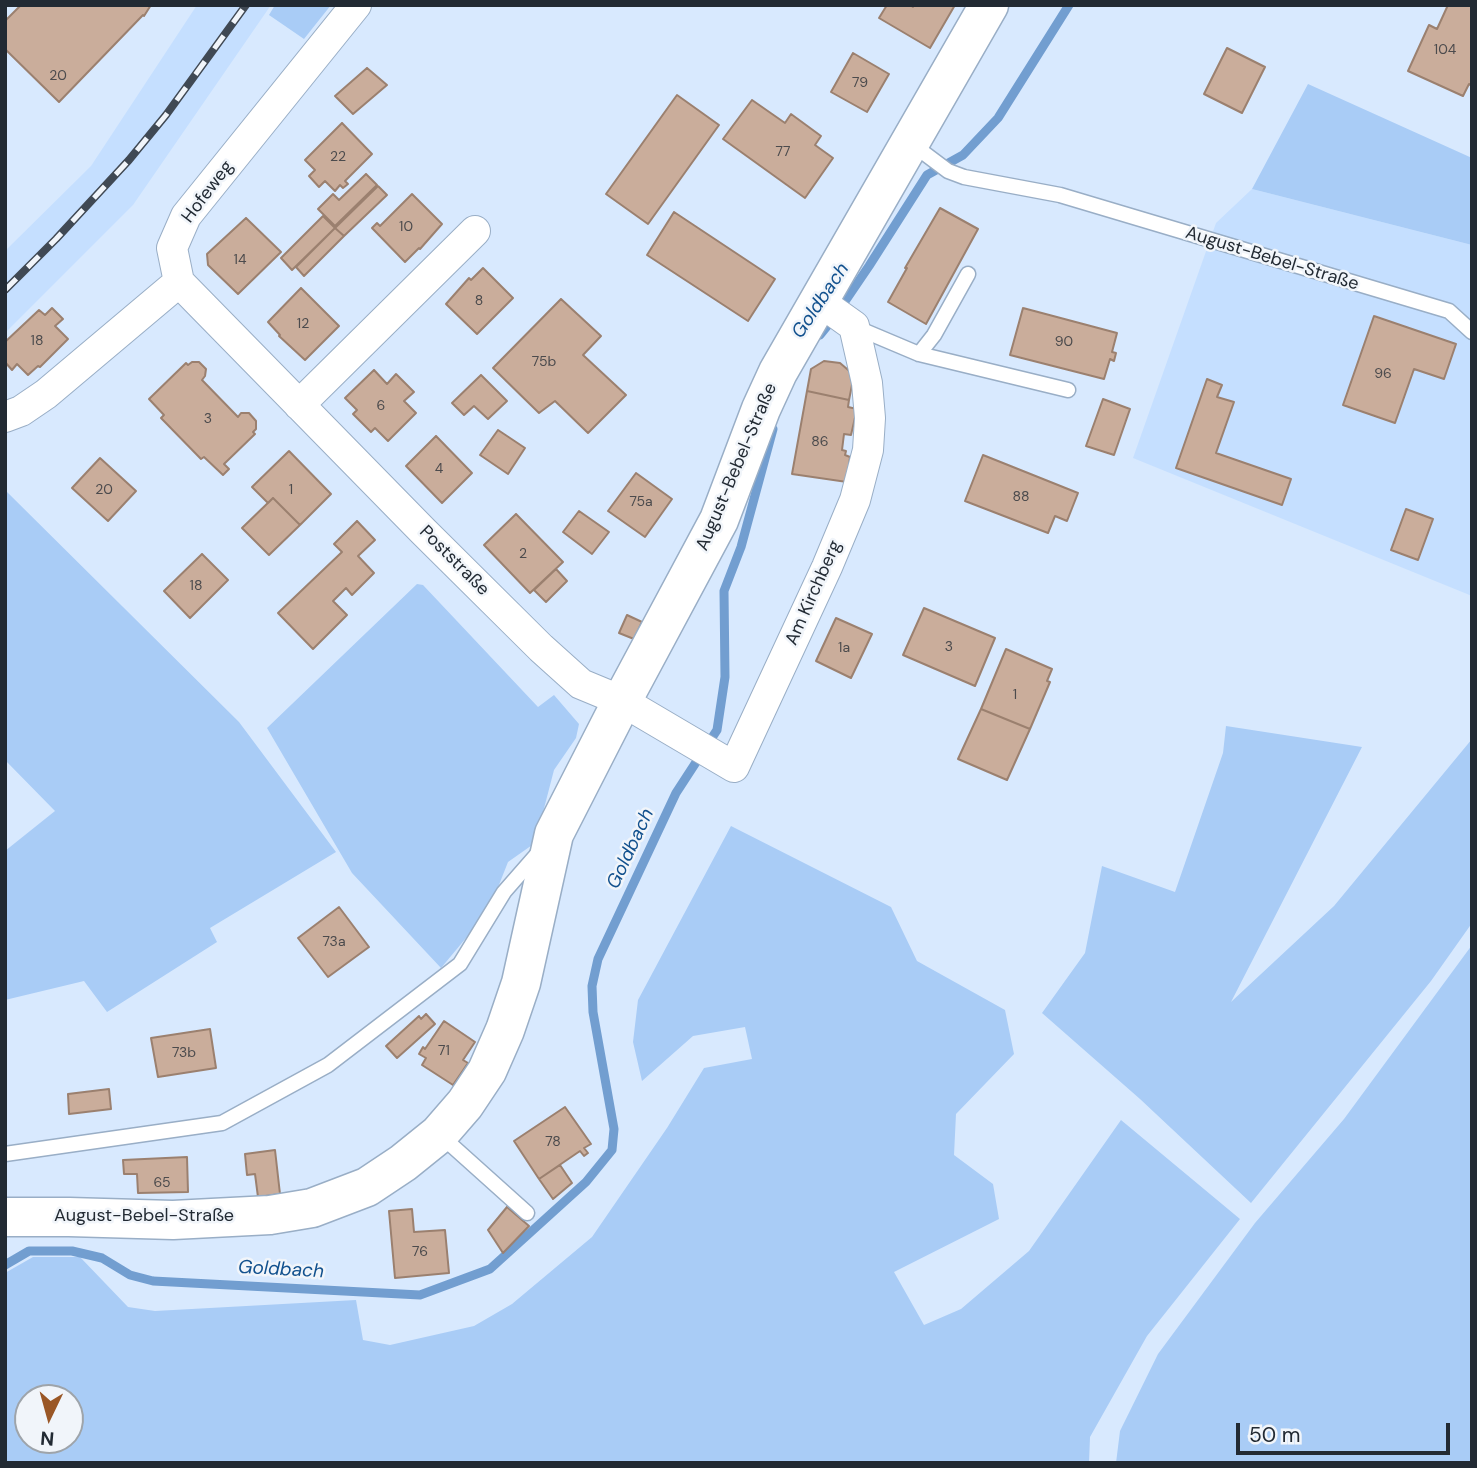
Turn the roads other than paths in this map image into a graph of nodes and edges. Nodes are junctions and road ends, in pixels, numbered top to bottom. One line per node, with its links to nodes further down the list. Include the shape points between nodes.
1 (356, 5): 6 (street, Hofeweg, via 186,216 172,248)
2 (989, 5): 3 (street, August-Bebel-Straße)
3 (923, 152): 7 (street, August-Bebel-Straße); 8 (lane, August-Bebel-Straße, via 964,177 1060,195 1449,311)
4 (475, 231): 11 (street)
5 (968, 274): 9 (lane)
6 (178, 282): 11 (street, Poststraße); 12 (street, via 46,394)
7 (839, 316): 9 (lane); 13 (street, August-Bebel-Straße, via 772,384 719,520); 13 (street, Am Kirchberg, via 867,383 868,450 855,500 827,567 734,767)
8 (1472, 332)
9 (919, 354): 10 (lane)
10 (1068, 390)
11 (299, 405): 13 (street, Poststraße, via 541,649 581,684)
12 (5, 417)
13 (622, 701): 14 (street, August-Bebel-Straße)
14 (554, 834): 15 (street, August-Bebel-Straße, via 521,983 505,1030 487,1071); 16 (lane, August-Bebel-Straße, via 504,892 460,964 328,1065 222,1123)
15 (439, 1133): 17 (lane); 18 (street, August-Bebel-Straße, via 367,1187 312,1208 173,1220)
16 (5, 1154)
17 (527, 1213)
18 (5, 1217)

